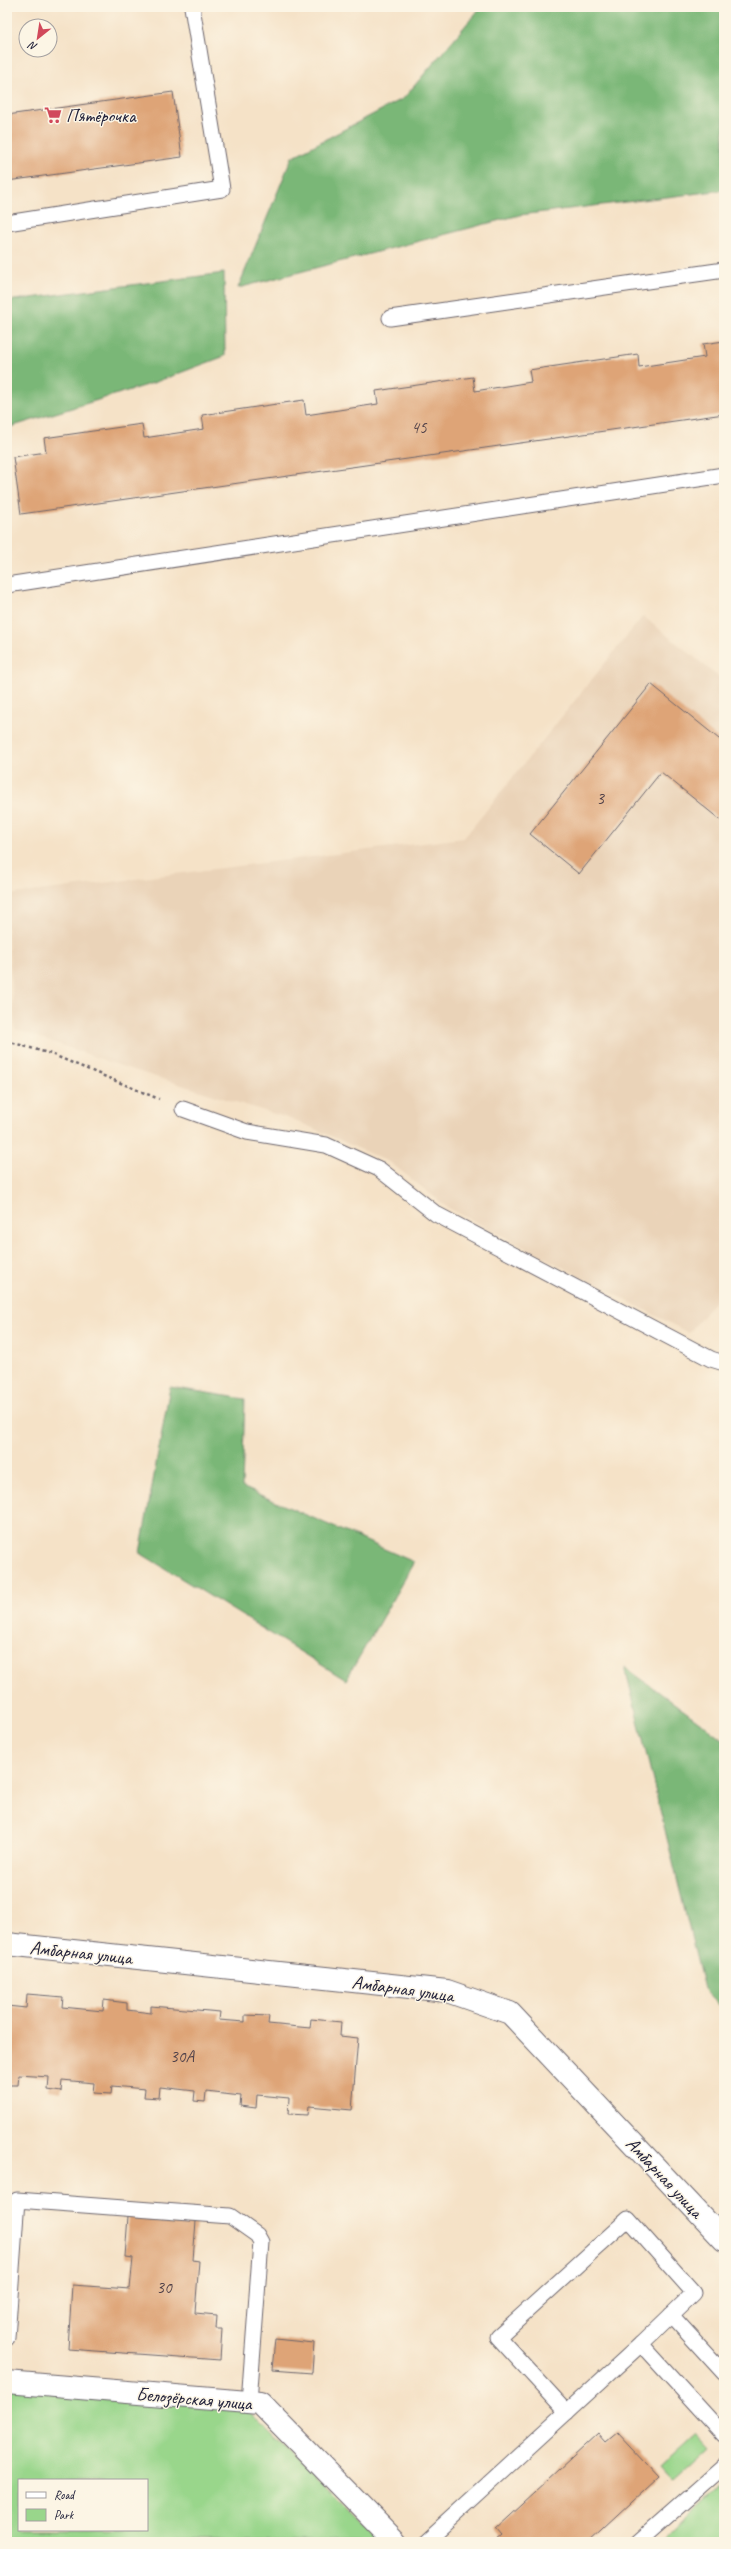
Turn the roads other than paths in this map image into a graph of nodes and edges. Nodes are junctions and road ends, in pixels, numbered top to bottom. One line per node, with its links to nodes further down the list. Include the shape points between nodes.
1 (192, 7): 2 (lane, via 222,189)
2 (7, 223)
3 (724, 270): 4 (lane)
4 (390, 318)
5 (724, 476): 6 (lane)
6 (7, 585)
7 (183, 1110): 8 (lane, via 247,1132 326,1145 379,1170 436,1214 711,1359)
8 (724, 1363)
9 (7, 1944): 11 (street, Амбарная улица, via 447,1991 510,2014)
10 (12, 2199): 13 (lane); 17 (lane, via 230,2216 257,2235 261,2248)
11 (724, 2240)
12 (670, 2315): 14 (lane); 15 (lane); 18 (lane, via 694,2293 628,2219 498,2337)
13 (7, 2330)
14 (641, 2344): 18 (lane); 19 (lane)
15 (724, 2373)
16 (7, 2382): 17 (street, Белозёрская улица)
17 (249, 2402): 21 (street, Белозёрская улица, via 260,2403)
18 (566, 2412): 22 (lane)
19 (724, 2435)
20 (724, 2466): 23 (lane)
21 (396, 2542)
22 (425, 2542)
23 (638, 2542)

